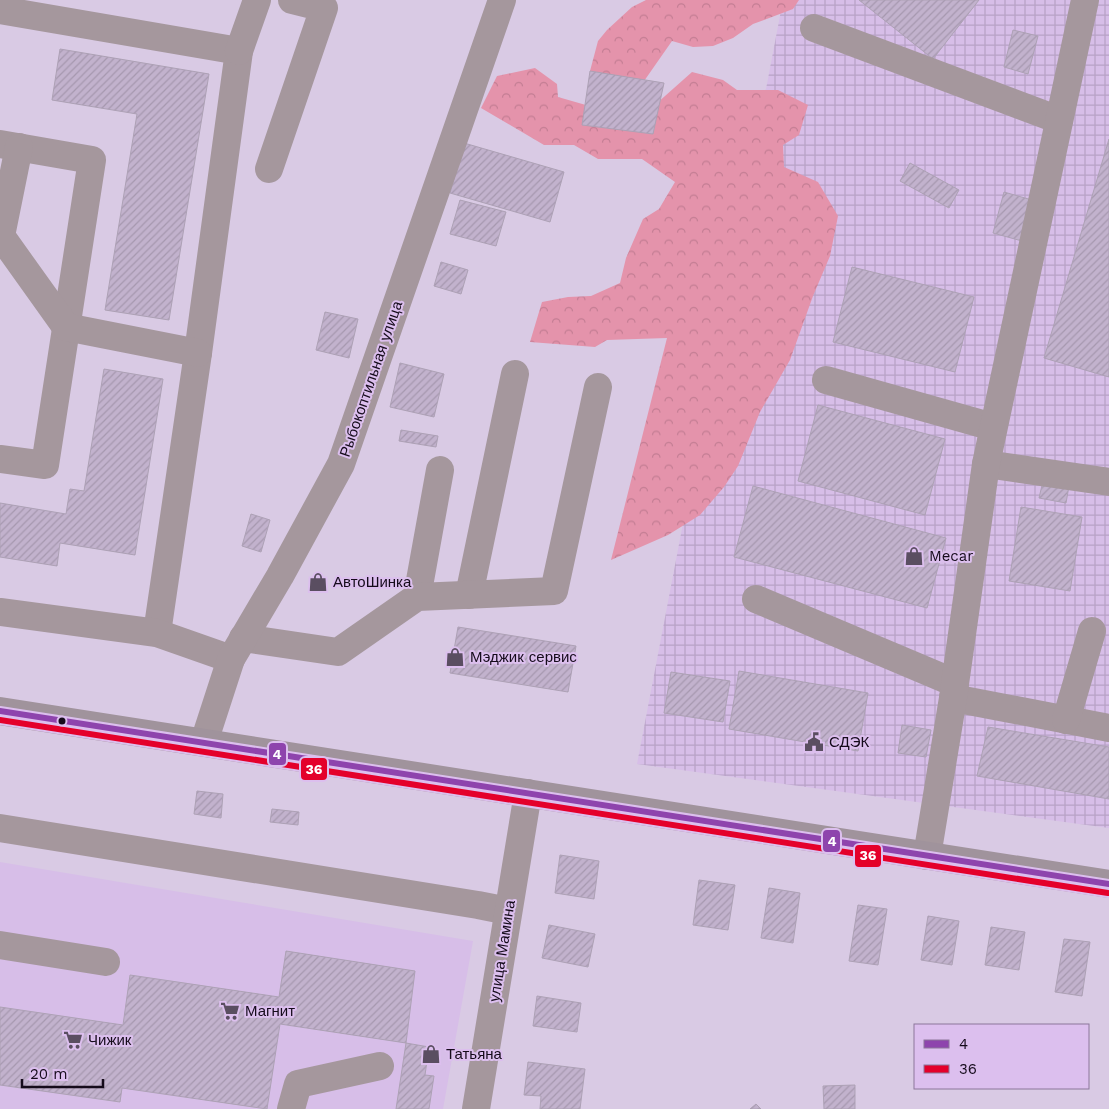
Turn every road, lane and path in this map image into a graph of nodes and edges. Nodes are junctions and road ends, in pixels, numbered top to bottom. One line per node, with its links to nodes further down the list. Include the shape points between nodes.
1 (257, 0): 7 (street)
2 (292, 0): 10 (street, via 324,8)
3 (502, 0): 27 (street, Рыбокоптильная улица, via 341,464)
4 (1085, 0): 8 (street)
5 (0, 10): 7 (street)
6 (814, 28): 8 (street)
7 (239, 51): 12 (street)
8 (1059, 120): 16 (street)
9 (10, 145): 11 (street, via 1,236); 11 (street, via 92,160)
10 (269, 169)
11 (66, 327): 12 (street); 17 (street, via 45,465)
12 (198, 352): 26 (street)
13 (515, 374): 21 (street)
14 (826, 380): 16 (street)
15 (598, 387): 21 (street, via 554,590)
16 (994, 427): 18 (street)
17 (0, 458)
18 (986, 464): 20 (street); 28 (street)
19 (440, 470): 22 (street)
20 (1109, 482)
21 (469, 595): 22 (street)
22 (417, 597): 27 (street, via 338,652)
23 (756, 599): 28 (street)
24 (0, 612): 26 (street)
25 (1092, 631): 30 (street)
26 (157, 633): 27 (street)
27 (237, 649): 32 (street, Рыбокоптильная улица)
28 (954, 691): 30 (street); 35 (street)
29 (0, 711): 32 (main road)
30 (1066, 720): 31 (street)
31 (1109, 728)
32 (204, 742): 33 (main road)
33 (528, 793): 35 (main road); 37 (street, улица Мамина)
34 (0, 828): 37 (street)
35 (927, 856): 36 (main road)
36 (1109, 884)
37 (508, 911): 42 (street, улица Мамина)
38 (0, 945): 39 (street)
39 (106, 962)
40 (380, 1066): 41 (street, via 298,1084)
41 (291, 1109)
42 (476, 1109)

